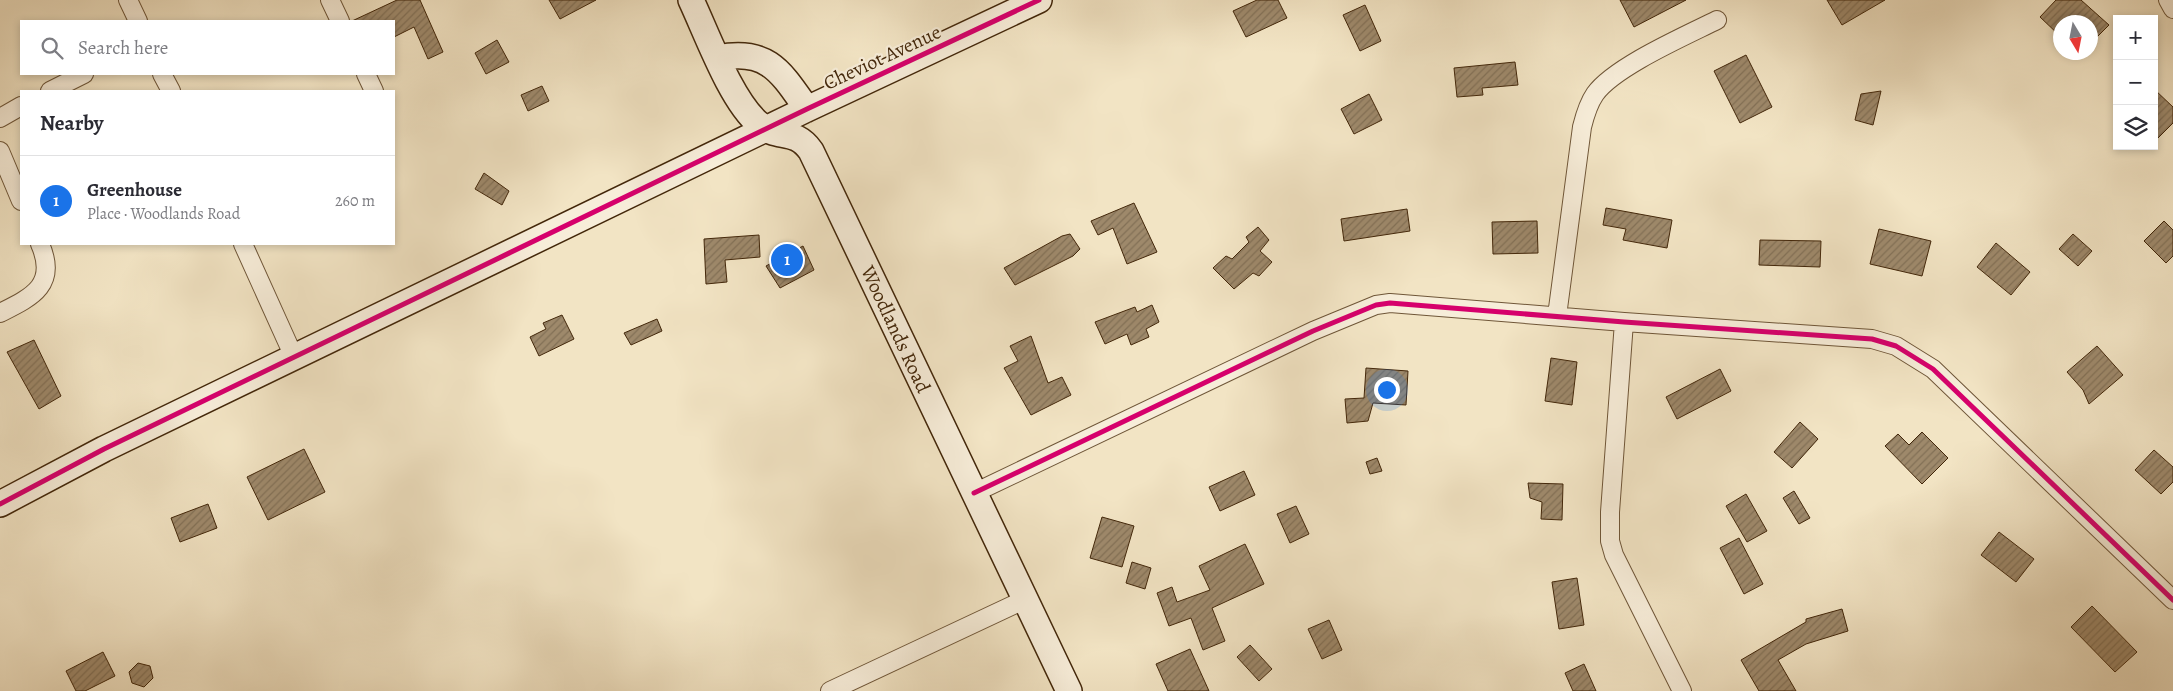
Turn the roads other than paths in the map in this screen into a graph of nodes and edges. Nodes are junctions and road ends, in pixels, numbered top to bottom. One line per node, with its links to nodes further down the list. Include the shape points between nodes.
1 (128, 0): 7 (street)
2 (330, 0): 8 (street)
3 (691, 0): 10 (street)
4 (1039, 0): 18 (street, Cheviot Avenue)
5 (2168, 0): 6 (street)
6 (2173, 9)
7 (138, 20)
8 (340, 20)
9 (1717, 20): 26 (street, via 1628,66 1595,94 1586,110)
10 (718, 58): 18 (street, via 746,55 769,64 785,78); 20 (street, via 736,94 753,119)
11 (82, 75): 14 (street)
12 (163, 75): 15 (street)
13 (366, 75): 16 (street)
14 (52, 90)
15 (170, 90)
16 (374, 90)
17 (20, 107): 19 (street)
18 (807, 109): 20 (street, Cheviot Avenue)
19 (0, 118)
20 (765, 129): 28 (street, Cheviot Avenue); 29 (street, Woodlands Road, via 798,138 811,151)
21 (0, 151): 22 (street)
22 (20, 199)
23 (40, 245): 25 (street, via 45,273 38,290 29,299)
24 (243, 245): 28 (street)
25 (0, 313)
26 (1557, 316): 27 (street); 29 (street, via 1404,303 1376,305)
27 (1624, 322): 32 (street, via 1872,340 1896,346 1933,369); 35 (street, via 1610,541)
28 (294, 357): 30 (street, Cheviot Avenue, via 104,449)
29 (974, 493): 31 (street, Woodlands Road)
30 (0, 504)
31 (1024, 600): 33 (street); 34 (street, Woodlands Road)
32 (2173, 600)
33 (830, 691)
34 (1069, 691)
35 (1682, 691)

